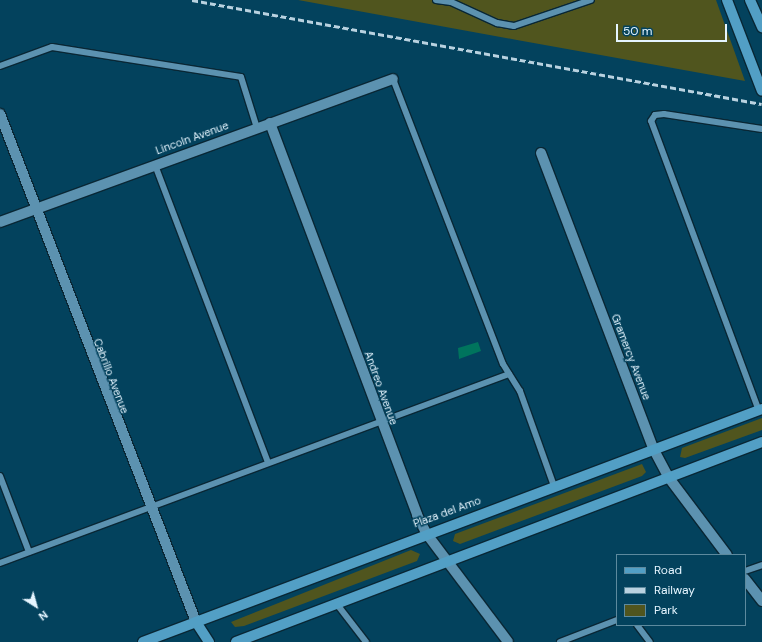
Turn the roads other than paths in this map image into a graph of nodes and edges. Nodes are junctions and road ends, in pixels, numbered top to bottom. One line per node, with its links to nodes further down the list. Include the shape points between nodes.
1 (436, 0): 2 (lane, via 451,2 497,23 514,26)
2 (591, 0)
3 (727, 0): 9 (main road)
4 (750, 0): 5 (main road)
5 (758, 10): 6 (main road)
6 (762, 27)
7 (0, 66): 12 (lane, via 52,47 240,77)
8 (393, 79): 11 (street, Lincoln Avenue); 18 (lane)
9 (762, 91)
10 (0, 114): 16 (street, Cabrillo Avenue)
11 (270, 123): 12 (street, Lincoln Avenue); 20 (street, Andreo Avenue)
12 (256, 128): 15 (street, Lincoln Avenue)
13 (762, 129): 19 (lane, via 664,114 655,115 651,121)
14 (541, 153): 22 (street, Gramercy Avenue)
15 (155, 165): 16 (street, Lincoln Avenue); 23 (lane)
16 (35, 209): 17 (street, Lincoln Avenue); 27 (street, Cabrillo Avenue)
17 (0, 222)
18 (509, 374): 20 (lane); 26 (lane, via 520,391)
19 (760, 410): 22 (main road, Plaza del Amo)
20 (381, 422): 23 (lane); 28 (street, Andreo Avenue)
21 (762, 442): 25 (main road)
22 (654, 450): 25 (street, Gramercy Avenue); 26 (main road, Plaza del Amo)
23 (268, 462): 27 (lane)
24 (0, 476): 29 (lane)
25 (669, 478): 30 (street, Gramercy Avenue); 31 (main road)
26 (554, 486): 28 (main road, Plaza del Amo)
27 (149, 506): 29 (lane); 39 (street, Cabrillo Avenue)
28 (426, 533): 31 (street, Andreo Avenue); 39 (main road, Plaza del Amo)
29 (29, 552): 32 (lane)
30 (726, 554)
31 (446, 561): 37 (main road); 45 (street, Andreo Avenue)
32 (0, 563)
33 (762, 565): 34 (lane)
34 (746, 572)
35 (746, 580): 36 (street)
36 (762, 601)
37 (336, 603): 43 (main road); 44 (lane)
38 (616, 620): 46 (lane)
39 (196, 622): 41 (main road, Plaza del Amo); 42 (main road, Cabrillo Avenue)
40 (638, 626): 47 (lane)
41 (143, 642)
42 (209, 642)
43 (236, 642)
44 (366, 642)
45 (508, 642)
46 (560, 642)
47 (650, 642)

